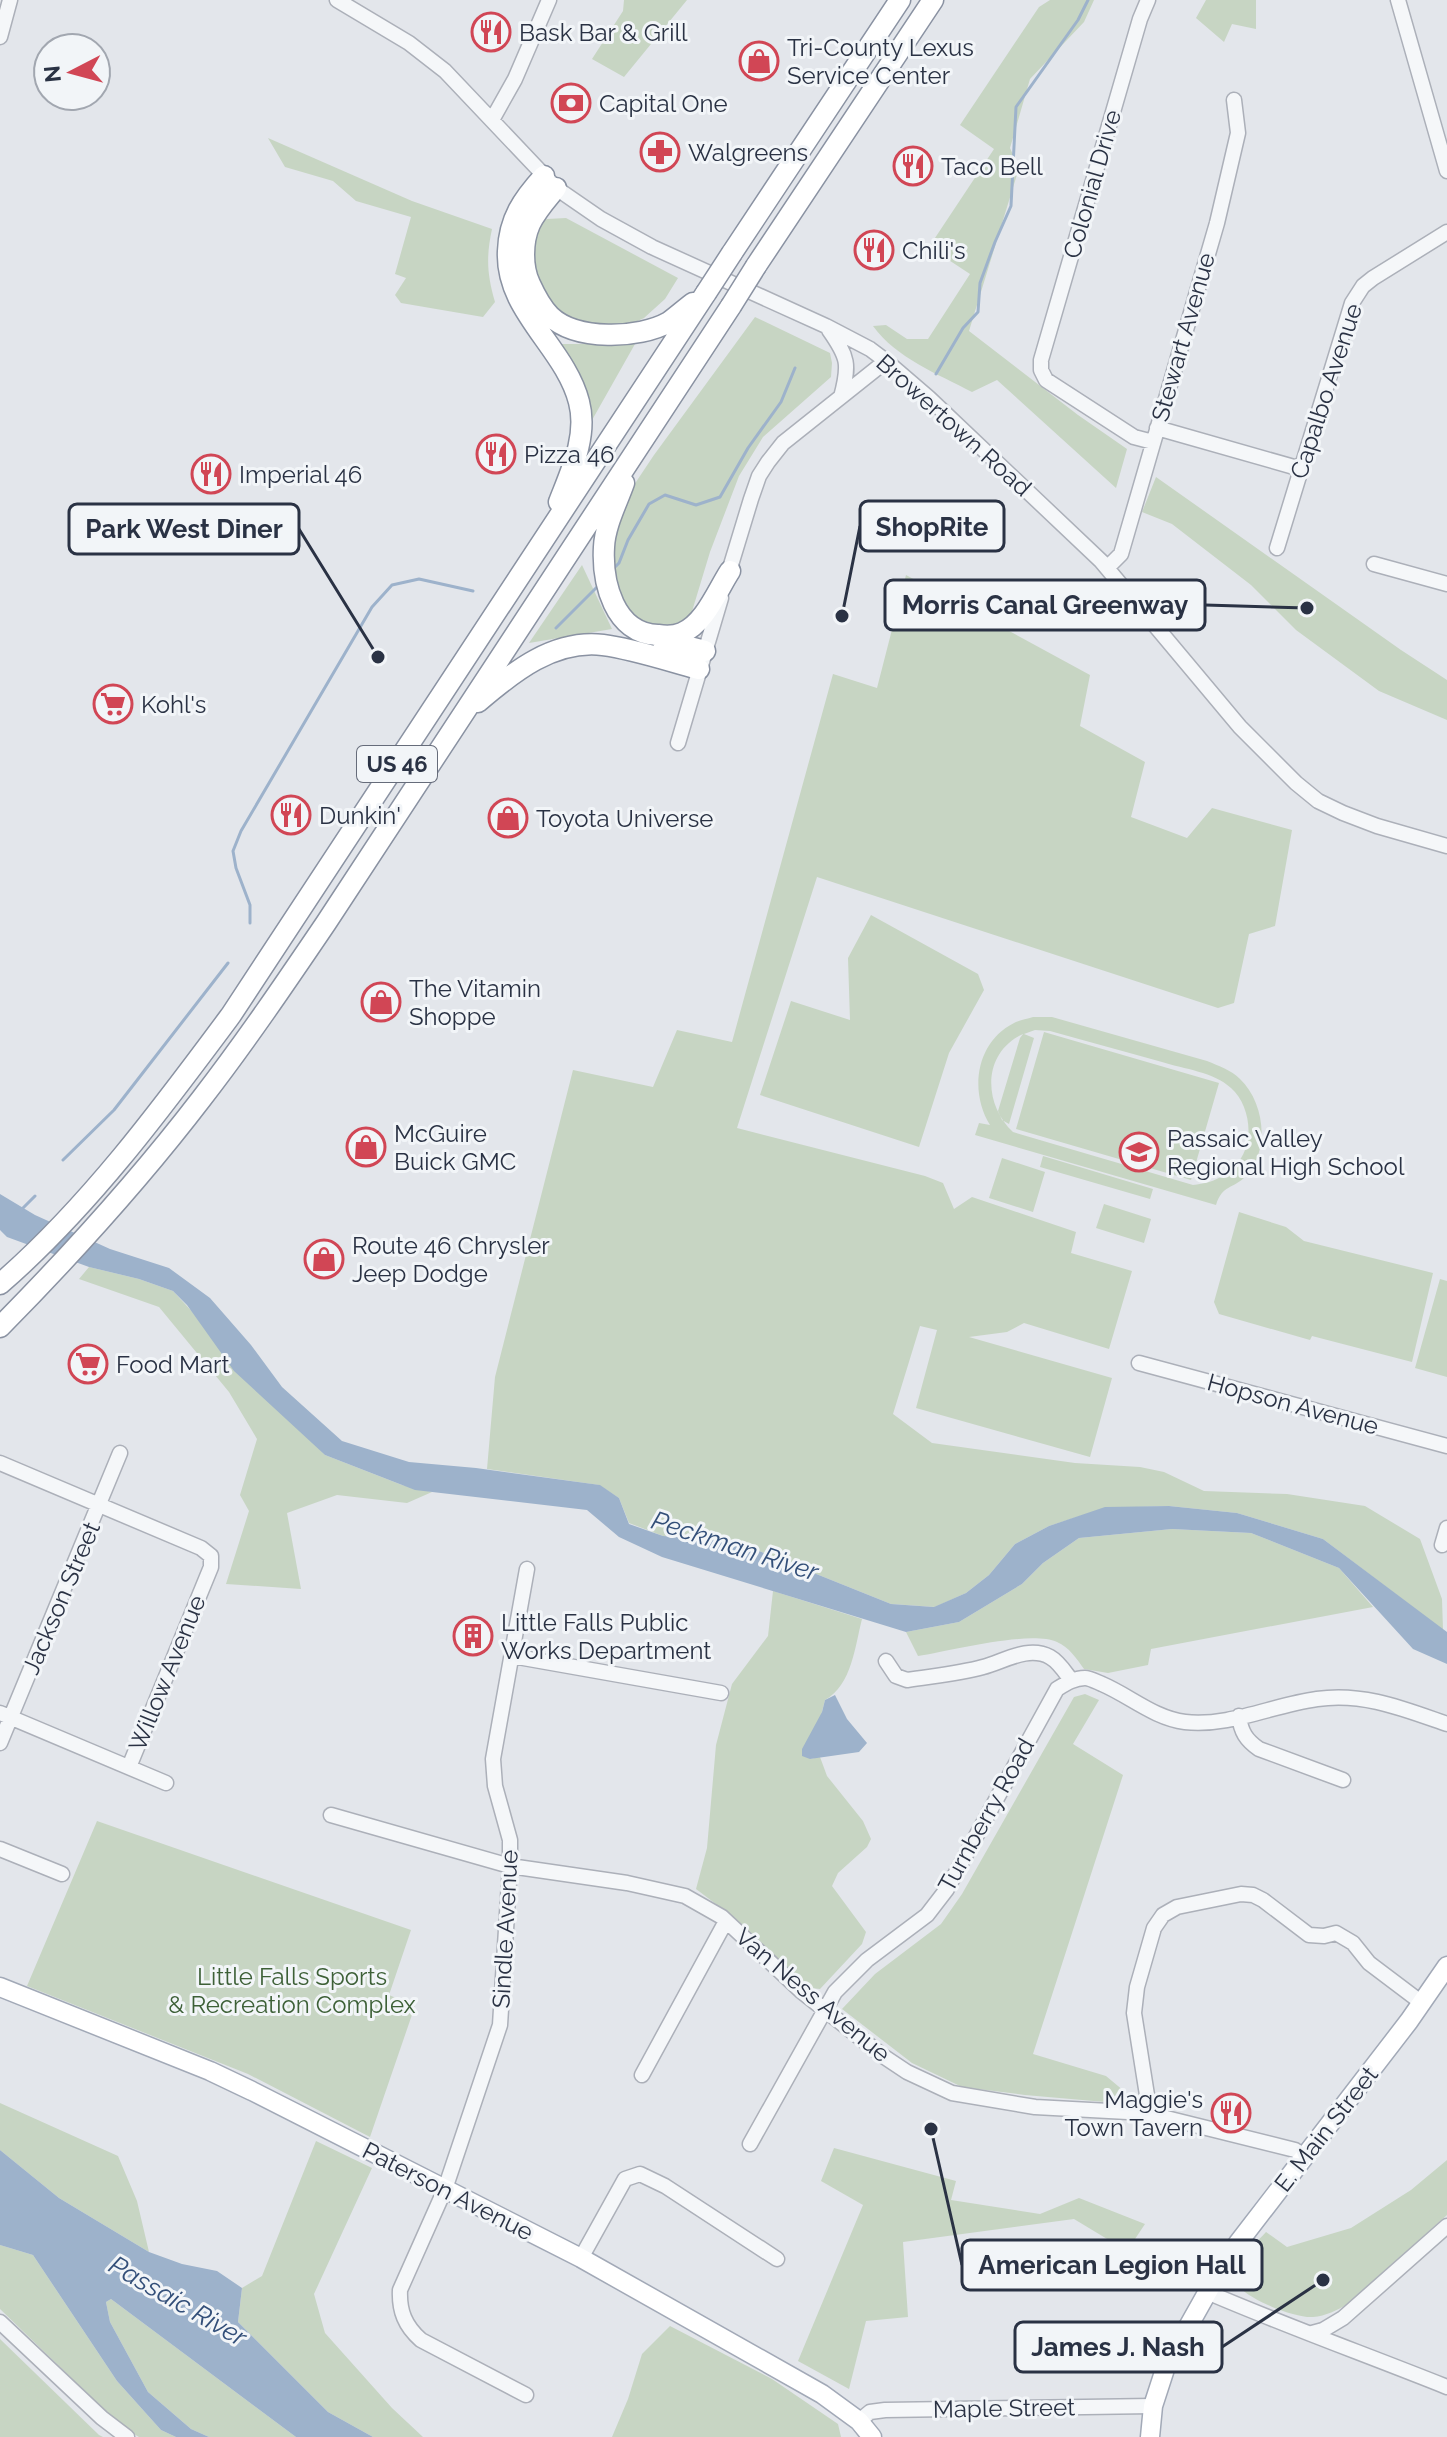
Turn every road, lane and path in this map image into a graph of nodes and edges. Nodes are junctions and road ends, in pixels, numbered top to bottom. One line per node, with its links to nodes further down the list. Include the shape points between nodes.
1 (10, 0): 8 (street)
2 (337, 0): 10 (street, Browertown Road, via 431,59)
3 (549, 0): 10 (street)
4 (900, 0): 14 (highway, US 46, bridge)
5 (933, 0): 19 (highway, US 46, bridge)
6 (1148, 0): 18 (street, Colonial Drive, via 1041,370 1046,380 1134,437)
7 (1398, 0): 11 (street)
8 (0, 37)
9 (1234, 100): 18 (street, Stewart Avenue, via 1238,133 1217,223)
10 (492, 120): 12 (street, Browertown Road)
11 (1447, 171)
12 (550, 182): 14 (highway, via 530,223 525,273 551,317 572,329 622,334 666,323); 15 (street, Browertown Road, via 631,236); 21 (highway, via 529,193 512,221 507,263 510,282 570,375 580,404 582,428 575,461)
13 (1447, 232): 20 (street, Capalbo Avenue, via 1357,293)
14 (706, 293): 21 (highway, US 46)
15 (826, 326): 16 (street, Browertown Road); 17 (street, via 846,354)
16 (886, 361): 17 (street); 24 (street, Browertown Road)
17 (841, 397): 25 (street, via 783,443 765,465)
18 (1155, 435): 20 (street); 24 (street, Stewart Avenue, via 1121,554)
19 (637, 449): 27 (highway, via 604,542 604,565 610,598 629,625); 29 (highway, US 46)
20 (1301, 469): 22 (street, Capalbo Avenue)
21 (546, 537): 32 (highway, US 46, via 231,1015 66,1218)
22 (1277, 548)
23 (1374, 564): 26 (street)
24 (1107, 568): 31 (street, Browertown Road, via 1240,727 1318,801 1377,826)
25 (730, 571): 27 (highway, via 699,620 682,633); 28 (street)
26 (1447, 584)
27 (645, 635): 28 (highway)
28 (702, 660): 29 (highway, via 603,645 574,646 524,665); 30 (street)
29 (459, 717): 33 (highway, US 46, via 326,923 203,1097 92,1231)
30 (678, 743)
31 (1447, 846)
32 (0, 1284)
33 (0, 1327)
34 (1139, 1363): 35 (street, Hopson Avenue)
35 (1447, 1446)
36 (120, 1453): 38 (street, Jackson Street)
37 (7, 1465): 38 (street)
38 (100, 1505): 46 (street, Jackson Street); 50 (street, Willow Avenue, via 206,1551 212,1563)
39 (1447, 1528): 40 (street)
40 (1442, 1545)
41 (527, 1569): 42 (street, Sindle Avenue)
42 (512, 1656): 45 (street); 55 (street, Sindle Avenue, via 493,1771 510,1840)
43 (886, 1661): 44 (street, via 896,1676 907,1680 1035,1653 1049,1656)
44 (1071, 1680): 47 (street, via 1086,1678 1107,1686 1173,1720 1205,1723); 61 (street, Turnberry Road, via 1049,1699 947,1889 927,1915 867,1960)
45 (721, 1693)
46 (5, 1716): 49 (street, Jackson Street); 50 (street)
47 (1239, 1716): 48 (street, via 1315,1699 1354,1697); 51 (street, via 1243,1733 1259,1749)
48 (1447, 1724)
49 (0, 1743)
50 (129, 1767): 52 (street)
51 (1343, 1780)
52 (166, 1783)
53 (331, 1815): 55 (street, Van Ness Avenue)
54 (0, 1849): 56 (street)
55 (510, 1866): 57 (street, Van Ness Avenue, via 673,1893); 66 (street, Sindle Avenue, via 500,2025)
56 (62, 1874)
57 (726, 1921): 61 (street, Van Ness Avenue); 62 (street)
58 (1447, 1966): 60 (main road, E. Main Street)
59 (0, 1987): 66 (main road, Paterson Avenue, via 210,2071)
60 (1422, 2003): 63 (street, via 1369,1963 1353,1943 1336,1933 1309,1935 1253,1895 1177,1907 1154,1928 1137,1987 1134,2013); 65 (main road, E. Main Street)
61 (824, 2010): 63 (street, Van Ness Avenue, via 907,2072 952,2093 1035,2107); 64 (street, Turnberry Road)
62 (642, 2075)
63 (1150, 2114): 65 (street, Van Ness Avenue, via 1295,2150)
64 (750, 2144)
65 (1304, 2157): 70 (main road, E. Main Street)
66 (445, 2189): 68 (main road, Paterson Avenue); 74 (street, Sindle Avenue, via 400,2290 399,2308 421,2340)
67 (1447, 2226): 72 (street, via 1343,2318)
68 (581, 2258): 69 (street, via 625,2179 640,2174); 76 (main road, Paterson Avenue, via 822,2394)
69 (777, 2259)
70 (1207, 2292): 72 (street); 75 (main road, E. Main Street, via 1166,2366)
71 (0, 2322): 77 (street)
72 (1312, 2333): 73 (street)
73 (1447, 2387)
74 (526, 2395)
75 (1153, 2406): 76 (street, Maple Street, via 885,2410 870,2412); 79 (main road, E. Main Street)
76 (859, 2421): 78 (main road, Paterson Avenue)
77 (127, 2437)
78 (872, 2437)
79 (1150, 2437)

